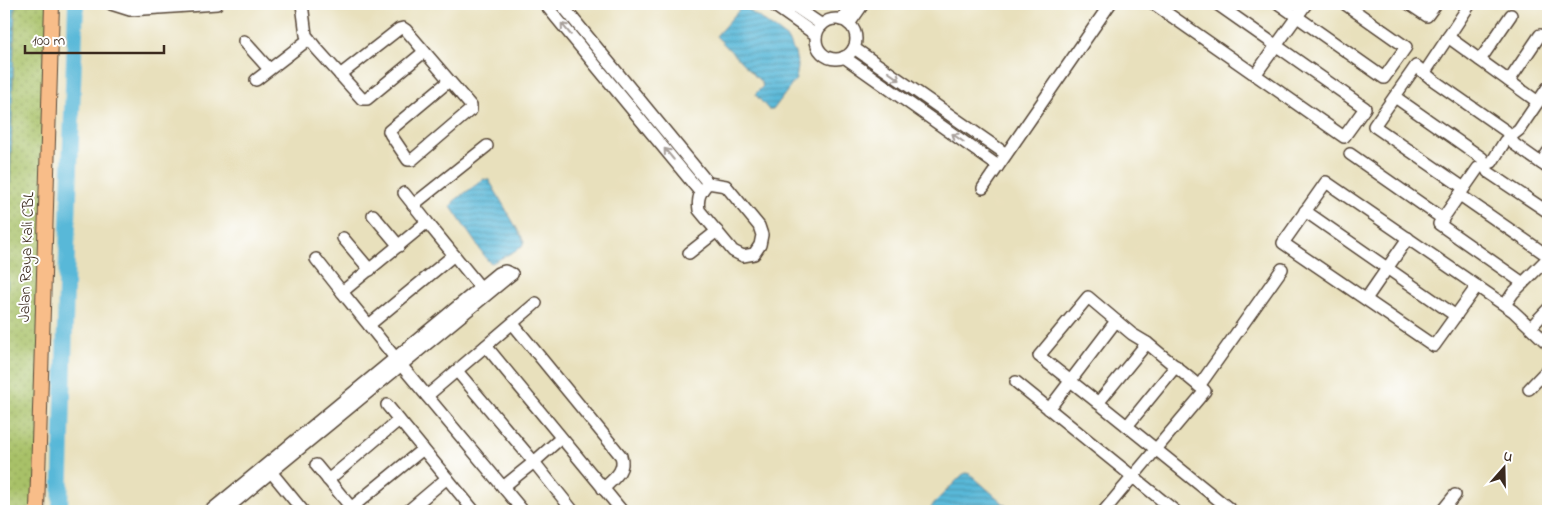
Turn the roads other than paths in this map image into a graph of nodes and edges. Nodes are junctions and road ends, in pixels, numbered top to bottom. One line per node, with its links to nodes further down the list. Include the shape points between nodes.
1 (52, 4): 116 (main road, Jalan Raya Kali CBL)
2 (111, 4): 3 (street, via 130,10)
3 (217, 4)
4 (302, 4): 26 (street)
5 (545, 4): 40 (street, one-way to 5)
6 (560, 4): 40 (street)
7 (772, 4): 23 (street)
8 (791, 4): 23 (street)
9 (852, 4): 22 (street)
10 (863, 4): 22 (street)
11 (1110, 4): 46 (street)
12 (1217, 4): 28 (street)
13 (1279, 4): 21 (street)
14 (1306, 4): 21 (street)
15 (1345, 4): 21 (street, via 1406,47 1384,78)
16 (1409, 4): 17 (street, via 1427,16)
17 (1436, 4)
18 (1470, 4): 25 (street)
19 (1159, 5): 36 (street)
20 (1511, 15): 32 (street)
21 (1297, 16): 28 (street)
22 (845, 22): 23 (street, via 827,21); 29 (street, via 854,31)
23 (819, 30): 31 (street, via 816,43 819,51 833,59)
24 (1540, 35): 38 (street)
25 (1448, 37): 32 (street); 34 (street)
26 (309, 39): 33 (street); 35 (street)
27 (244, 41): 33 (street)
28 (1276, 46): 36 (street); 36 (street, via 1365,108 1344,137)
29 (854, 48): 31 (street); 46 (street, one-way to 46)
30 (424, 52): 35 (street, via 367,99 362,98); 35 (street, via 402,28); 39 (street)
31 (844, 57): 50 (street, one-way to 31)
32 (1480, 60): 38 (street)
33 (269, 70): 37 (street)
34 (1425, 72): 42 (street, via 1416,66); 44 (street, via 1437,75 1510,126)
35 (340, 75)
36 (1255, 75)
37 (256, 80)
38 (1509, 80): 43 (street)
39 (449, 81): 39 (street, via 471,110 408,160 389,131)
40 (620, 86): 51 (street)
41 (1548, 87): 43 (street)
42 (1395, 96): 49 (street, via 1482,158); 53 (street, via 1374,126)
43 (1538, 102): 44 (street)
44 (1512, 136): 48 (street); 49 (street, via 1492,162)
45 (487, 146): 55 (street)
46 (1006, 154): 50 (street)
47 (1350, 154): 59 (street)
48 (1546, 160)
49 (1485, 165): 53 (street, via 1478,168); 57 (street, via 1488,172)
50 (998, 166): 52 (street)
51 (704, 187): 61 (street, via 698,201 700,210); 61 (street, via 726,186 759,226 762,235 760,245 754,254 743,256 733,251)
52 (983, 188)
53 (1462, 191): 59 (street); 67 (street)
54 (404, 193): 55 (street)
55 (413, 205): 60 (street)
56 (1306, 211): 63 (street, via 1326,182); 69 (street); 76 (street, via 1283,242)
57 (1548, 212)
58 (373, 215): 64 (street)
59 (1443, 219): 72 (street, via 1439,224)
60 (427, 222): 64 (street); 66 (street)
61 (717, 231): 65 (street)
62 (343, 238): 71 (street)
63 (1408, 238): 69 (street); 73 (street)
64 (399, 246): 71 (street)
65 (690, 253)
66 (454, 256): 74 (street); 83 (street)
67 (1548, 257): 72 (street)
68 (316, 259): 75 (street)
69 (1388, 268): 76 (street); 80 (street)
70 (1282, 269): 94 (street)
71 (370, 270): 75 (street)
72 (1523, 283): 78 (street)
73 (1477, 286): 78 (street); 80 (street)
74 (480, 287): 88 (street); 88 (street, via 498,273 512,274)
75 (342, 292): 83 (street)
76 (1366, 300): 80 (street, via 1434,346)
77 (536, 303): 82 (street)
78 (1505, 305): 84 (street)
79 (1548, 309): 84 (street)
80 (1456, 316)
81 (1116, 321): 85 (street); 92 (street); 92 (street, via 1088,298 1039,356)
82 (513, 324): 87 (street); 112 (street, via 620,456 622,469)
83 (369, 325): 88 (street)
84 (1531, 327): 86 (street)
85 (1147, 343): 89 (street); 97 (street)
86 (1548, 344)
87 (486, 346): 91 (street); 102 (street)
88 (398, 362): 96 (street); 107 (street)
89 (1176, 366): 94 (street); 101 (street)
90 (1548, 369): 95 (street)
91 (457, 371): 96 (street); 105 (street)
92 (1070, 380): 97 (street); 99 (street)
93 (1016, 382): 99 (street)
94 (1199, 386): 104 (street, via 1204,391)
95 (1529, 389)
96 (427, 396): 111 (street)
97 (1098, 403): 101 (street)
98 (387, 405): 100 (street)
99 (1049, 409): 108 (street)
100 (399, 420): 103 (street); 110 (street)
101 (1127, 426): 104 (street)
102 (561, 438): 105 (street); 112 (street)
103 (423, 449): 109 (street); 114 (street)
104 (1156, 450): 108 (street); 126 (street)
105 (534, 462): 111 (street); 122 (street)
106 (316, 465): 110 (street)
107 (268, 469): 117 (street); 118 (street); 119 (street)
108 (1133, 477): 124 (street); 125 (street)
109 (447, 478): 115 (street); 120 (street)
110 (328, 480): 114 (street)
111 (503, 487): 121 (street)
112 (603, 489): 123 (street)
113 (1455, 495): 127 (street)
114 (352, 510)
115 (471, 510)
116 (37, 511)
117 (210, 511)
118 (224, 511)
119 (304, 511)
120 (408, 511)
121 (523, 511)
122 (573, 511)
123 (622, 511)
124 (1104, 511)
125 (1175, 511)
126 (1232, 511)
127 (1442, 511)

